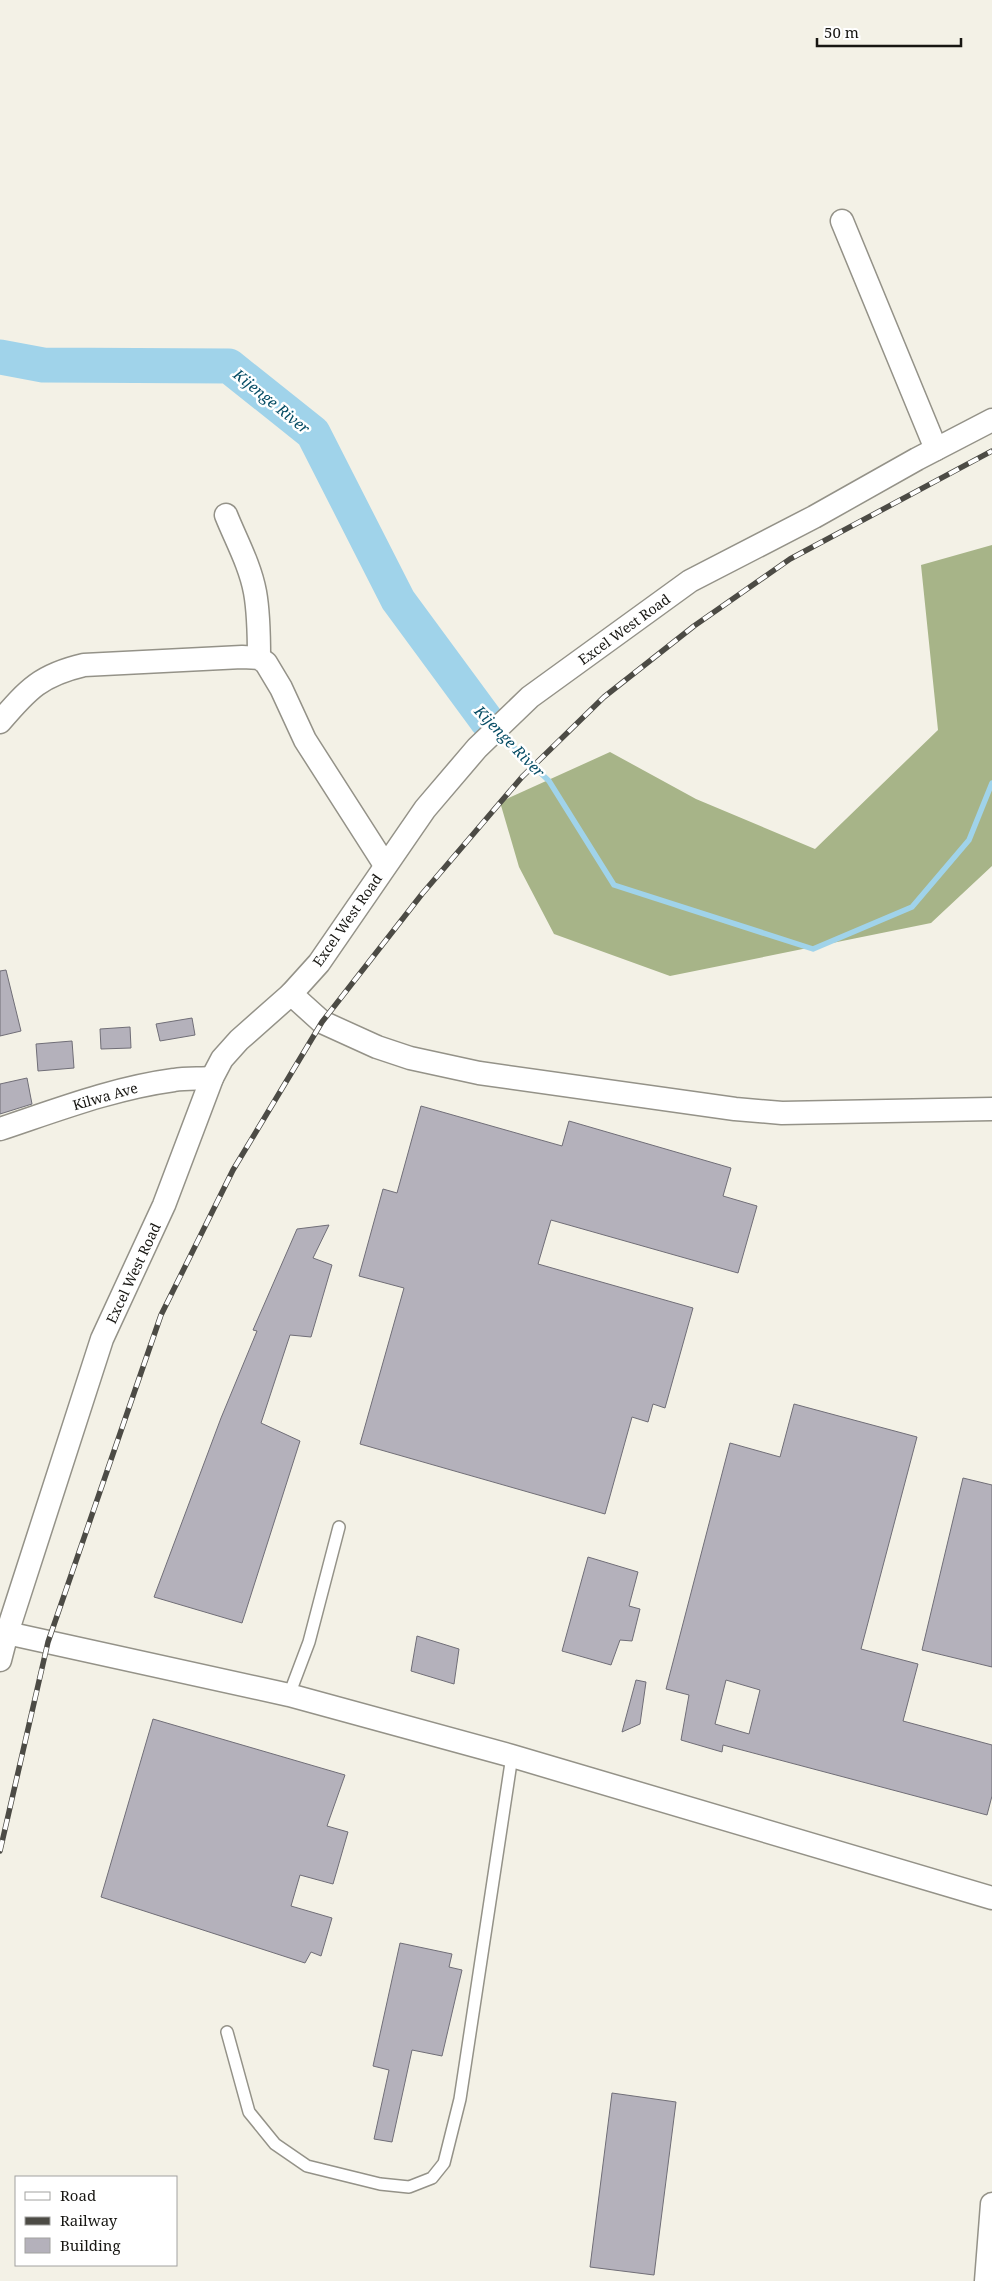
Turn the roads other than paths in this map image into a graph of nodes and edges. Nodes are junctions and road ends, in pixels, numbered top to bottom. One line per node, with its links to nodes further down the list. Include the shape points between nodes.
1 (842, 221): 3 (street)
2 (992, 420): 3 (street, Excel West Road)
3 (936, 449): 7 (street, Excel West Road, via 690,581 530,697 477,748 425,809)
4 (226, 515): 5 (street, via 255,591)
5 (259, 658): 6 (street, via 84,665 61,670 25,692); 7 (street, via 266,663 281,688 305,740)
6 (0, 722)
7 (385, 864): 8 (street, Excel West Road, via 319,962)
8 (291, 994): 9 (street, Excel West Road, via 239,1040 222,1059); 10 (street, via 322,1022 377,1047 410,1058 479,1073 782,1113)
9 (212, 1078): 11 (street, Kilwa Ave, via 146,1084); 13 (street, Excel West Road, via 164,1205 102,1339)
10 (992, 1109)
11 (0, 1129)
12 (339, 1527): 15 (lane, via 309,1642)
13 (6, 1633): 14 (street, Excel West Road); 15 (street)
14 (0, 1660)
15 (289, 1695): 16 (street)
16 (512, 1756): 17 (street); 18 (lane, via 460,2099 444,2163 432,2178 409,2187 380,2184 306,2166 275,2144 249,2112)
17 (992, 1898)
18 (227, 2032)
19 (992, 2204): 20 (street)
20 (986, 2281)

